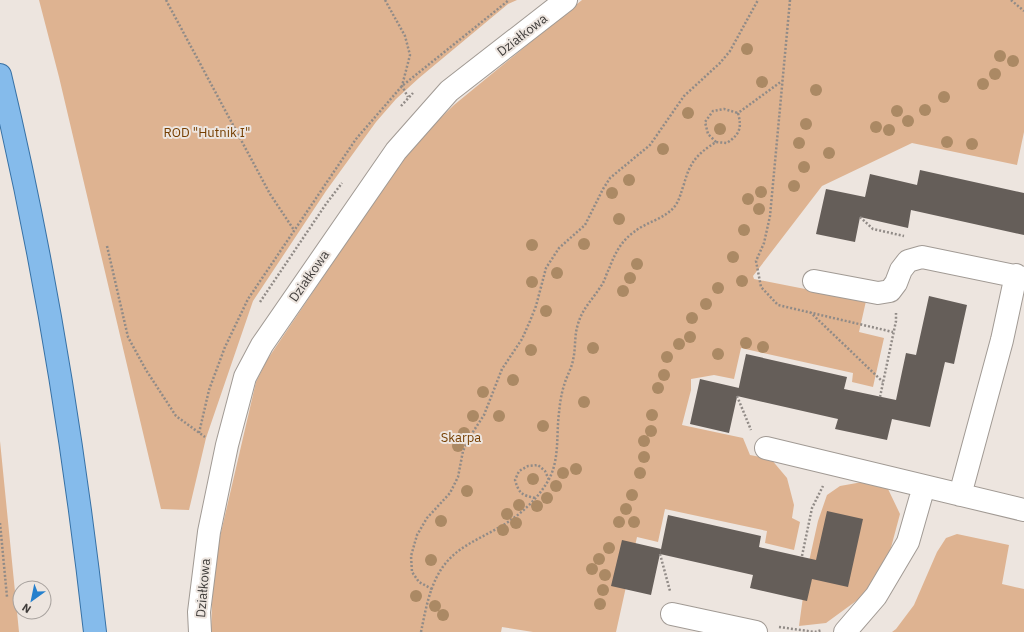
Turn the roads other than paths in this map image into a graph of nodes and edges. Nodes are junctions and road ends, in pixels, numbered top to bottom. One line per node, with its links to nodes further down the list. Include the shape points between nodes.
1 (566, 0): 11 (street, Działkowa, via 450,92 424,119 396,151 262,345 245,377 208,532 199,612)
2 (0, 75): 10 (main road, via 28,202 59,366 82,520)
3 (1020, 276): 4 (street, via 922,257 908,260 890,291 878,293); 7 (street)
4 (814, 281)
5 (766, 448): 6 (street)
6 (924, 486): 7 (street); 13 (street, via 908,542 876,596)
7 (960, 495): 8 (street)
8 (1023, 504)
9 (672, 614): 12 (street)
10 (95, 632)
11 (200, 632)
12 (756, 632)
13 (845, 632)

